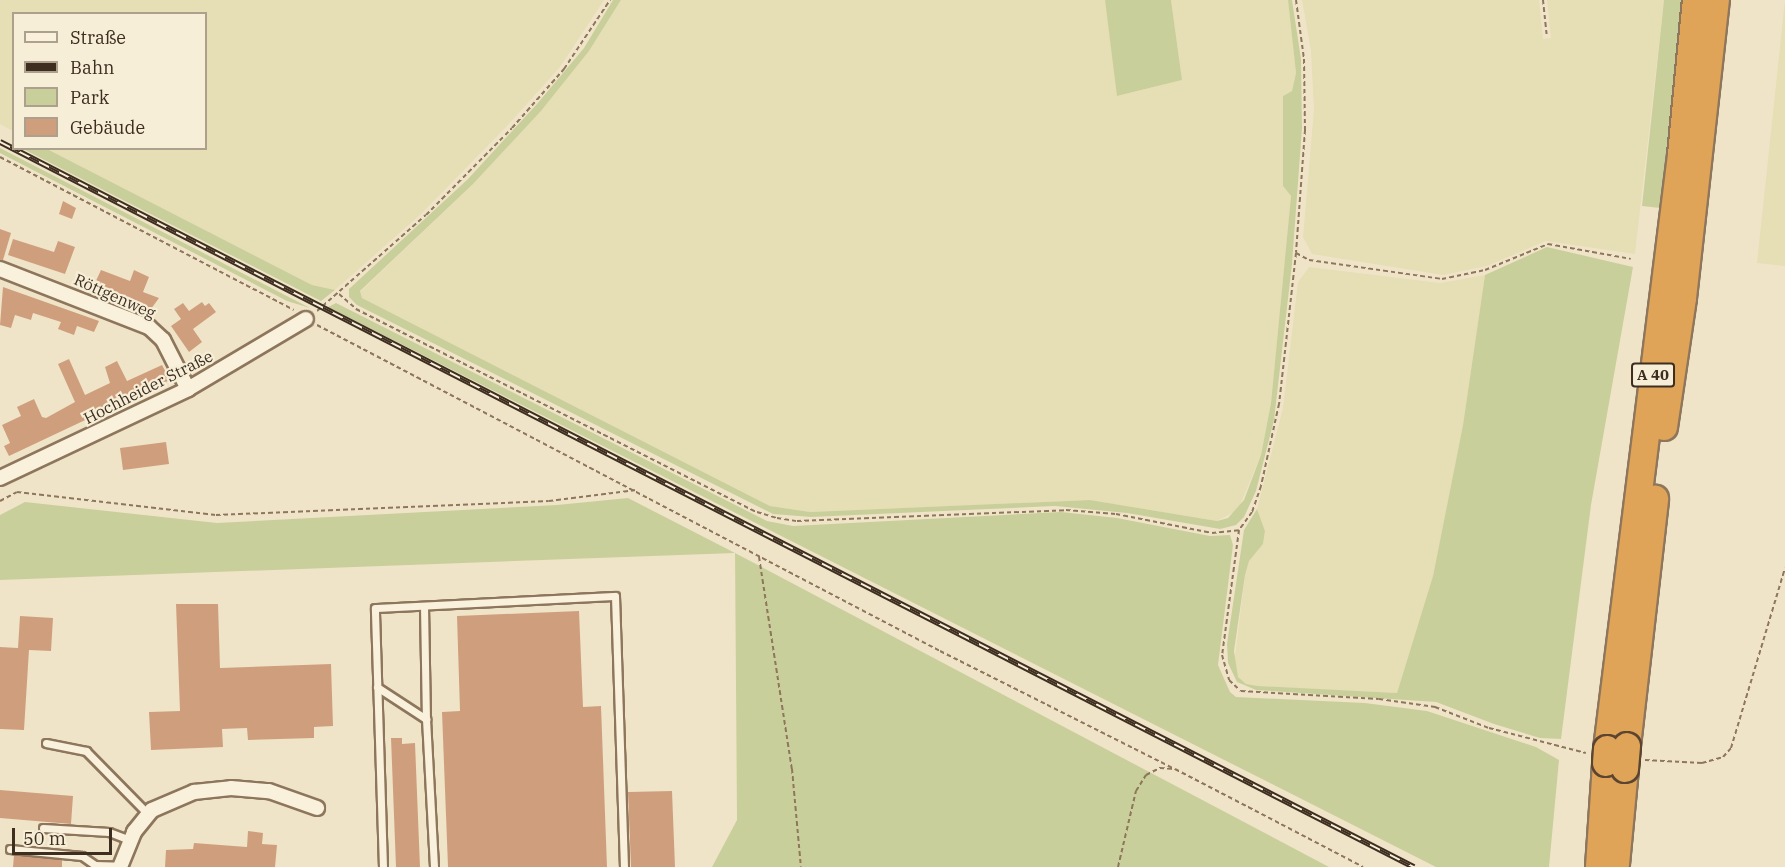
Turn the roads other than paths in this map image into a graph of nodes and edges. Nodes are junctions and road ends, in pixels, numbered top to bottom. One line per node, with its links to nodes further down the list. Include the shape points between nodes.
1 (1696, 0): 11 (highway, A 40)
2 (1716, 0): 11 (highway, A 40)
3 (0, 269): 5 (street, Röttgenweg, via 34,279 149,327 163,340)
4 (306, 319): 5 (street, Hochheider Straße)
5 (188, 389): 6 (street, Hochheider Straße)
6 (0, 478)
7 (424, 606): 8 (lane, via 375,608); 9 (lane); 20 (lane, via 615,596)
8 (377, 687): 9 (lane); 18 (lane)
9 (426, 719): 19 (lane)
10 (46, 743): 13 (lane, via 86,751 96,766)
11 (1612, 756): 21 (highway, A 40); 22 (highway, A 40)
12 (317, 808): 13 (street, via 269,791 231,788 194,792)
13 (148, 814): 15 (street)
14 (43, 828): 15 (lane, via 109,832)
15 (130, 840): 17 (street)
16 (10, 849): 17 (lane, via 82,856 95,865)
17 (120, 867)
18 (383, 867)
19 (434, 867)
20 (624, 867)
21 (1599, 867)
22 (1616, 867)

